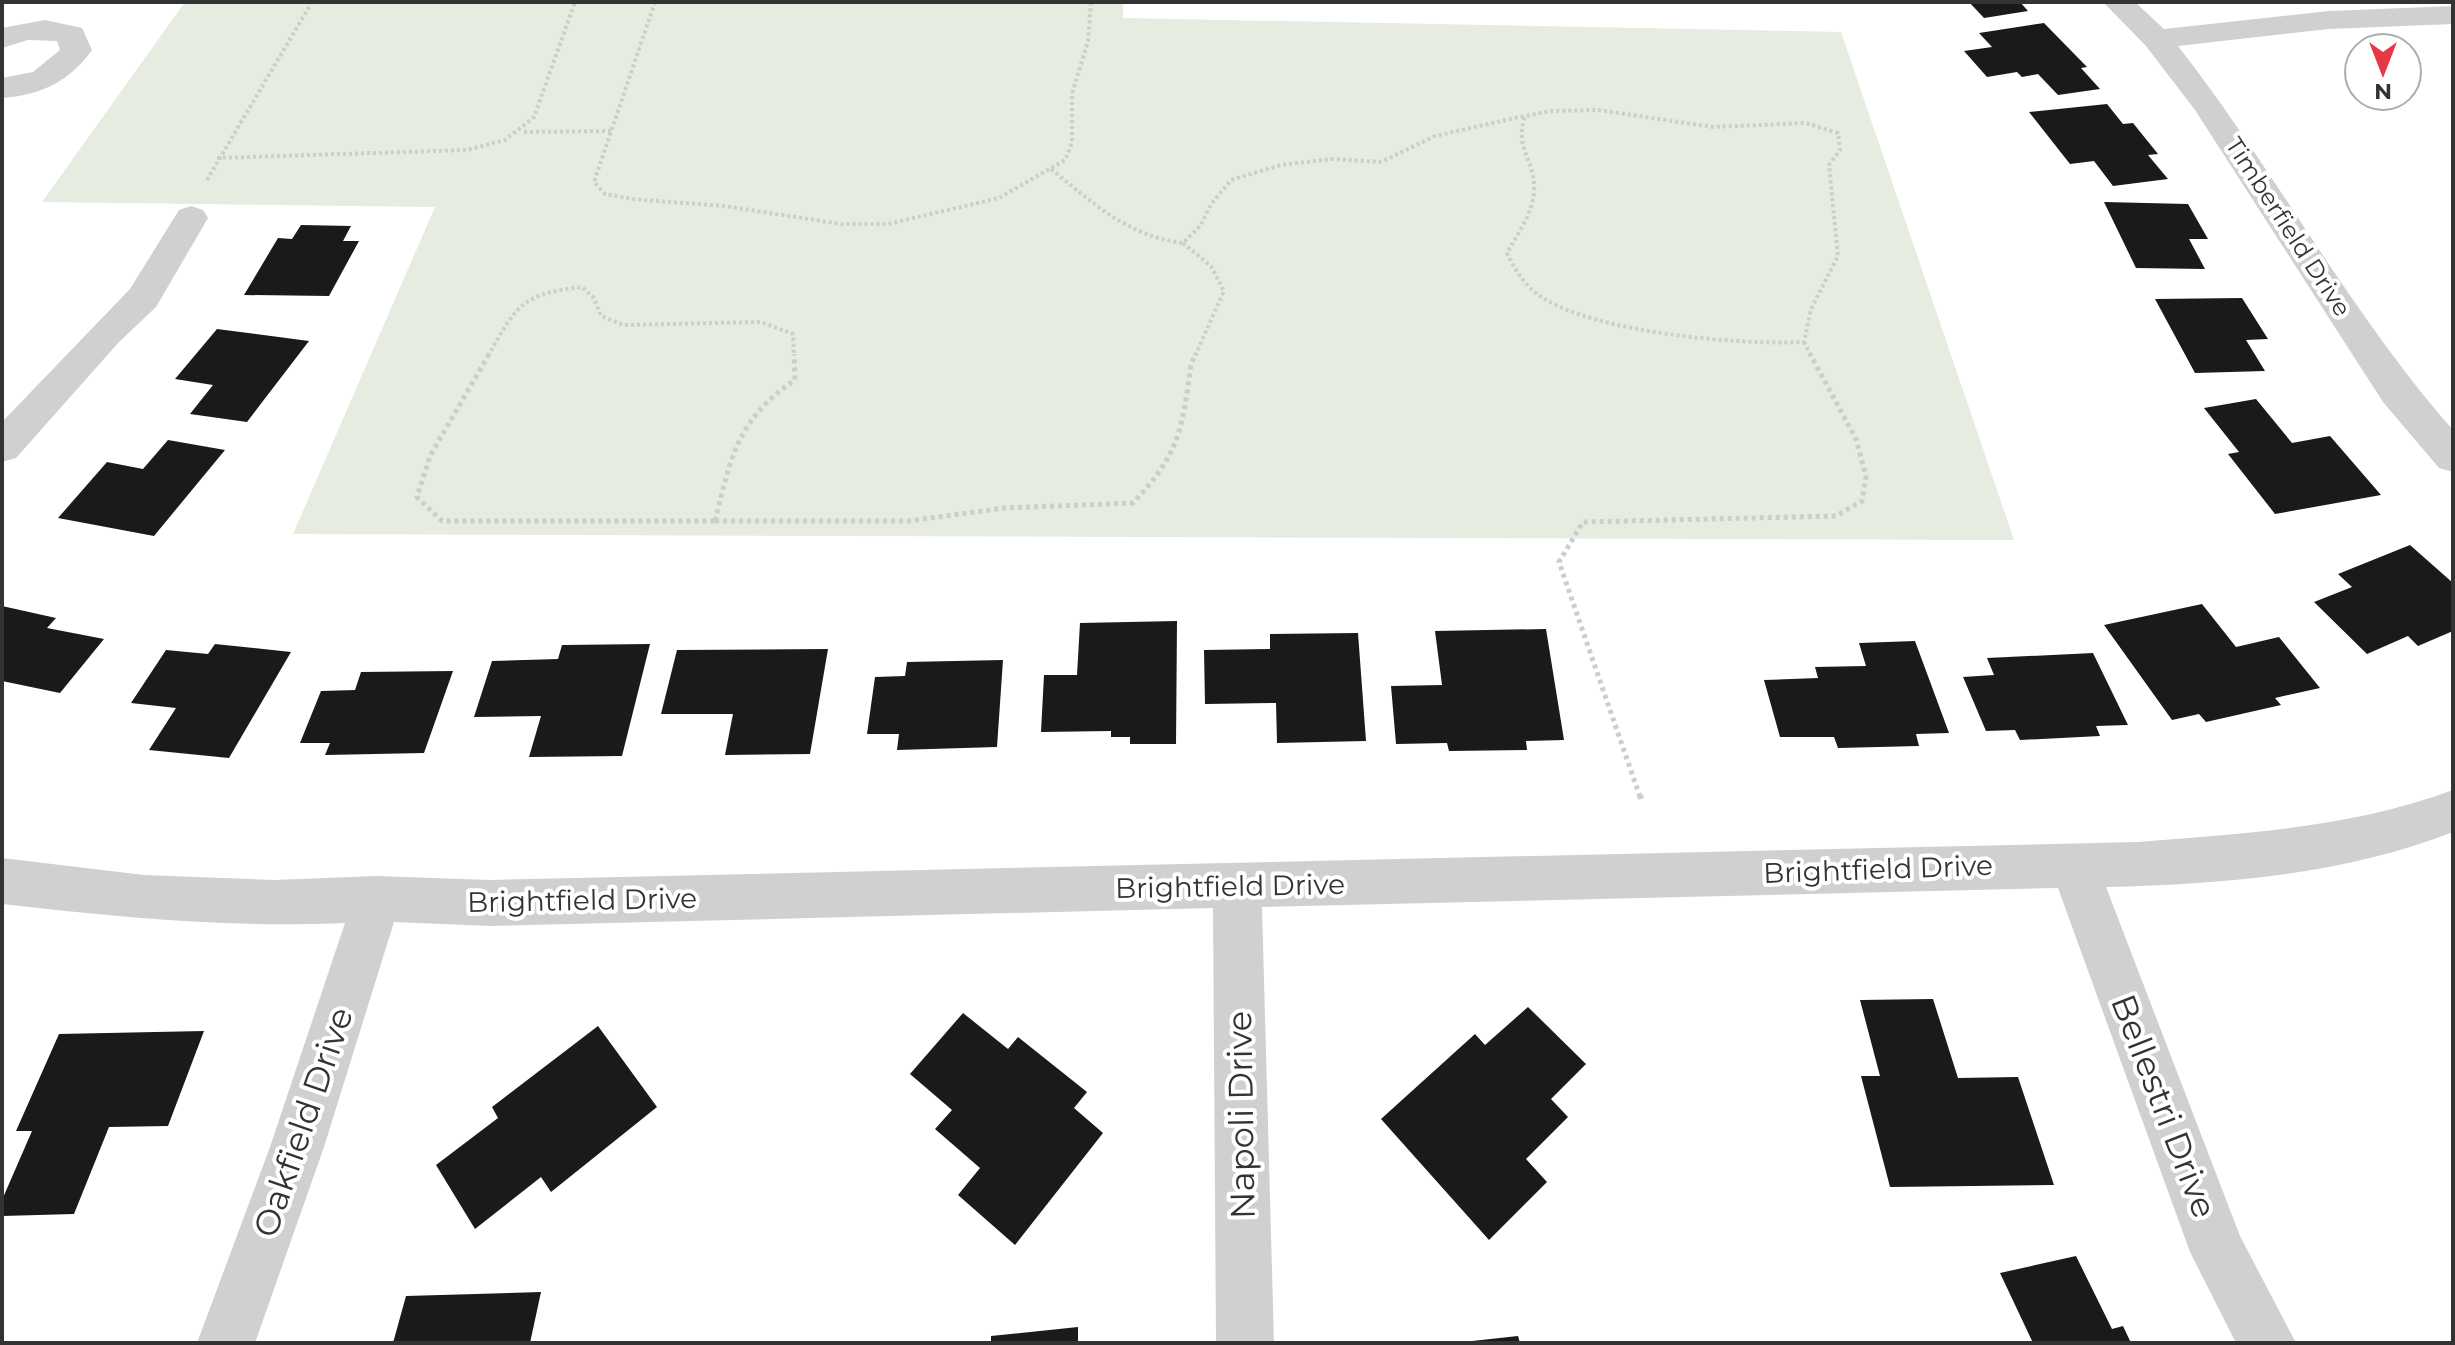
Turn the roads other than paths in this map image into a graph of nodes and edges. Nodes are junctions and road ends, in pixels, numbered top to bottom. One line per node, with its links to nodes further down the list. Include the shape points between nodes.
1 (2118, 2): 4 (street, Timberfield Drive)
2 (2453, 15): 4 (street, via 2329,20)
3 (4, 34): 5 (street, via 60,31 71,35 76,50 41,80)
4 (2157, 39): 8 (street, Timberfield Drive, via 2240,152 2397,392)
5 (2, 88)
6 (191, 218): 7 (street, via 143,298)
7 (2, 447)
8 (2453, 457)
9 (2453, 811): 10 (street, Brightfield Drive, via 2414,828 2309,852)
10 (2073, 864): 12 (street, Brightfield Drive); 16 (street, Bellestri Drive, via 2218,1252)
11 (2, 881): 13 (street, Brightfield Drive, via 144,898 274,903)
12 (1237, 887): 13 (street, Brightfield Drive, via 490,903); 15 (street, Napoli Drive)
13 (377, 899): 14 (street, Oakfield Drive, via 297,1147)
14 (226, 1343)
15 (1245, 1343)
16 (2267, 1343)

